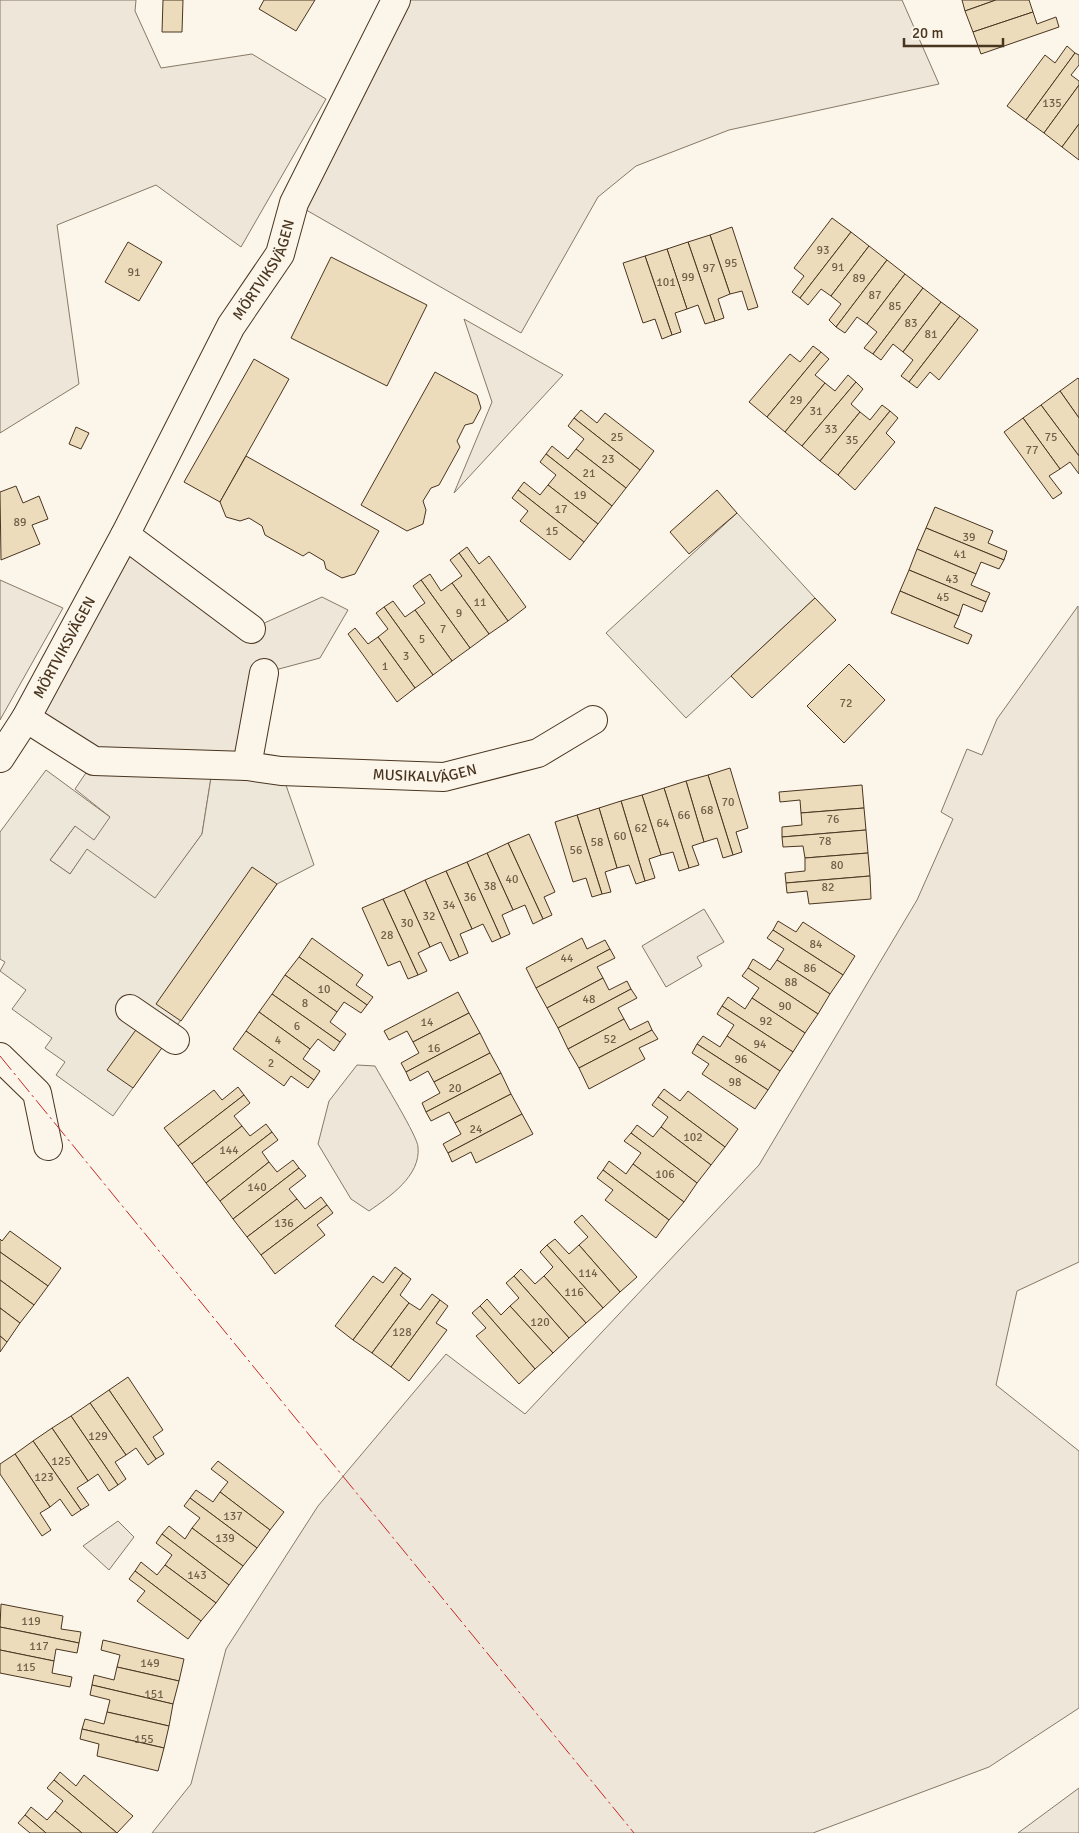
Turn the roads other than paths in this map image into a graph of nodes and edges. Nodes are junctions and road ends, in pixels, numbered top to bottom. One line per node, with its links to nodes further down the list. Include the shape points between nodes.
1 (396, 0): 2 (street, MÖRTVIKSVÄGEN, via 294,203 280,254 232,326)
2 (125, 535): 3 (street); 5 (street, MÖRTVIKSVÄGEN)
3 (251, 629)
4 (264, 673): 8 (street)
5 (26, 718): 7 (street, MÖRTVIKSVÄGEN); 8 (street, MUSIKALVÄGEN, via 94,761)
6 (593, 720): 8 (street, MUSIKALVÄGEN, via 538,753 444,777 281,771)
7 (0, 758)
8 (247, 766)
9 (130, 1009): 10 (street)
10 (175, 1040)
11 (0, 1057): 12 (street, via 36,1093)
12 (48, 1146)

